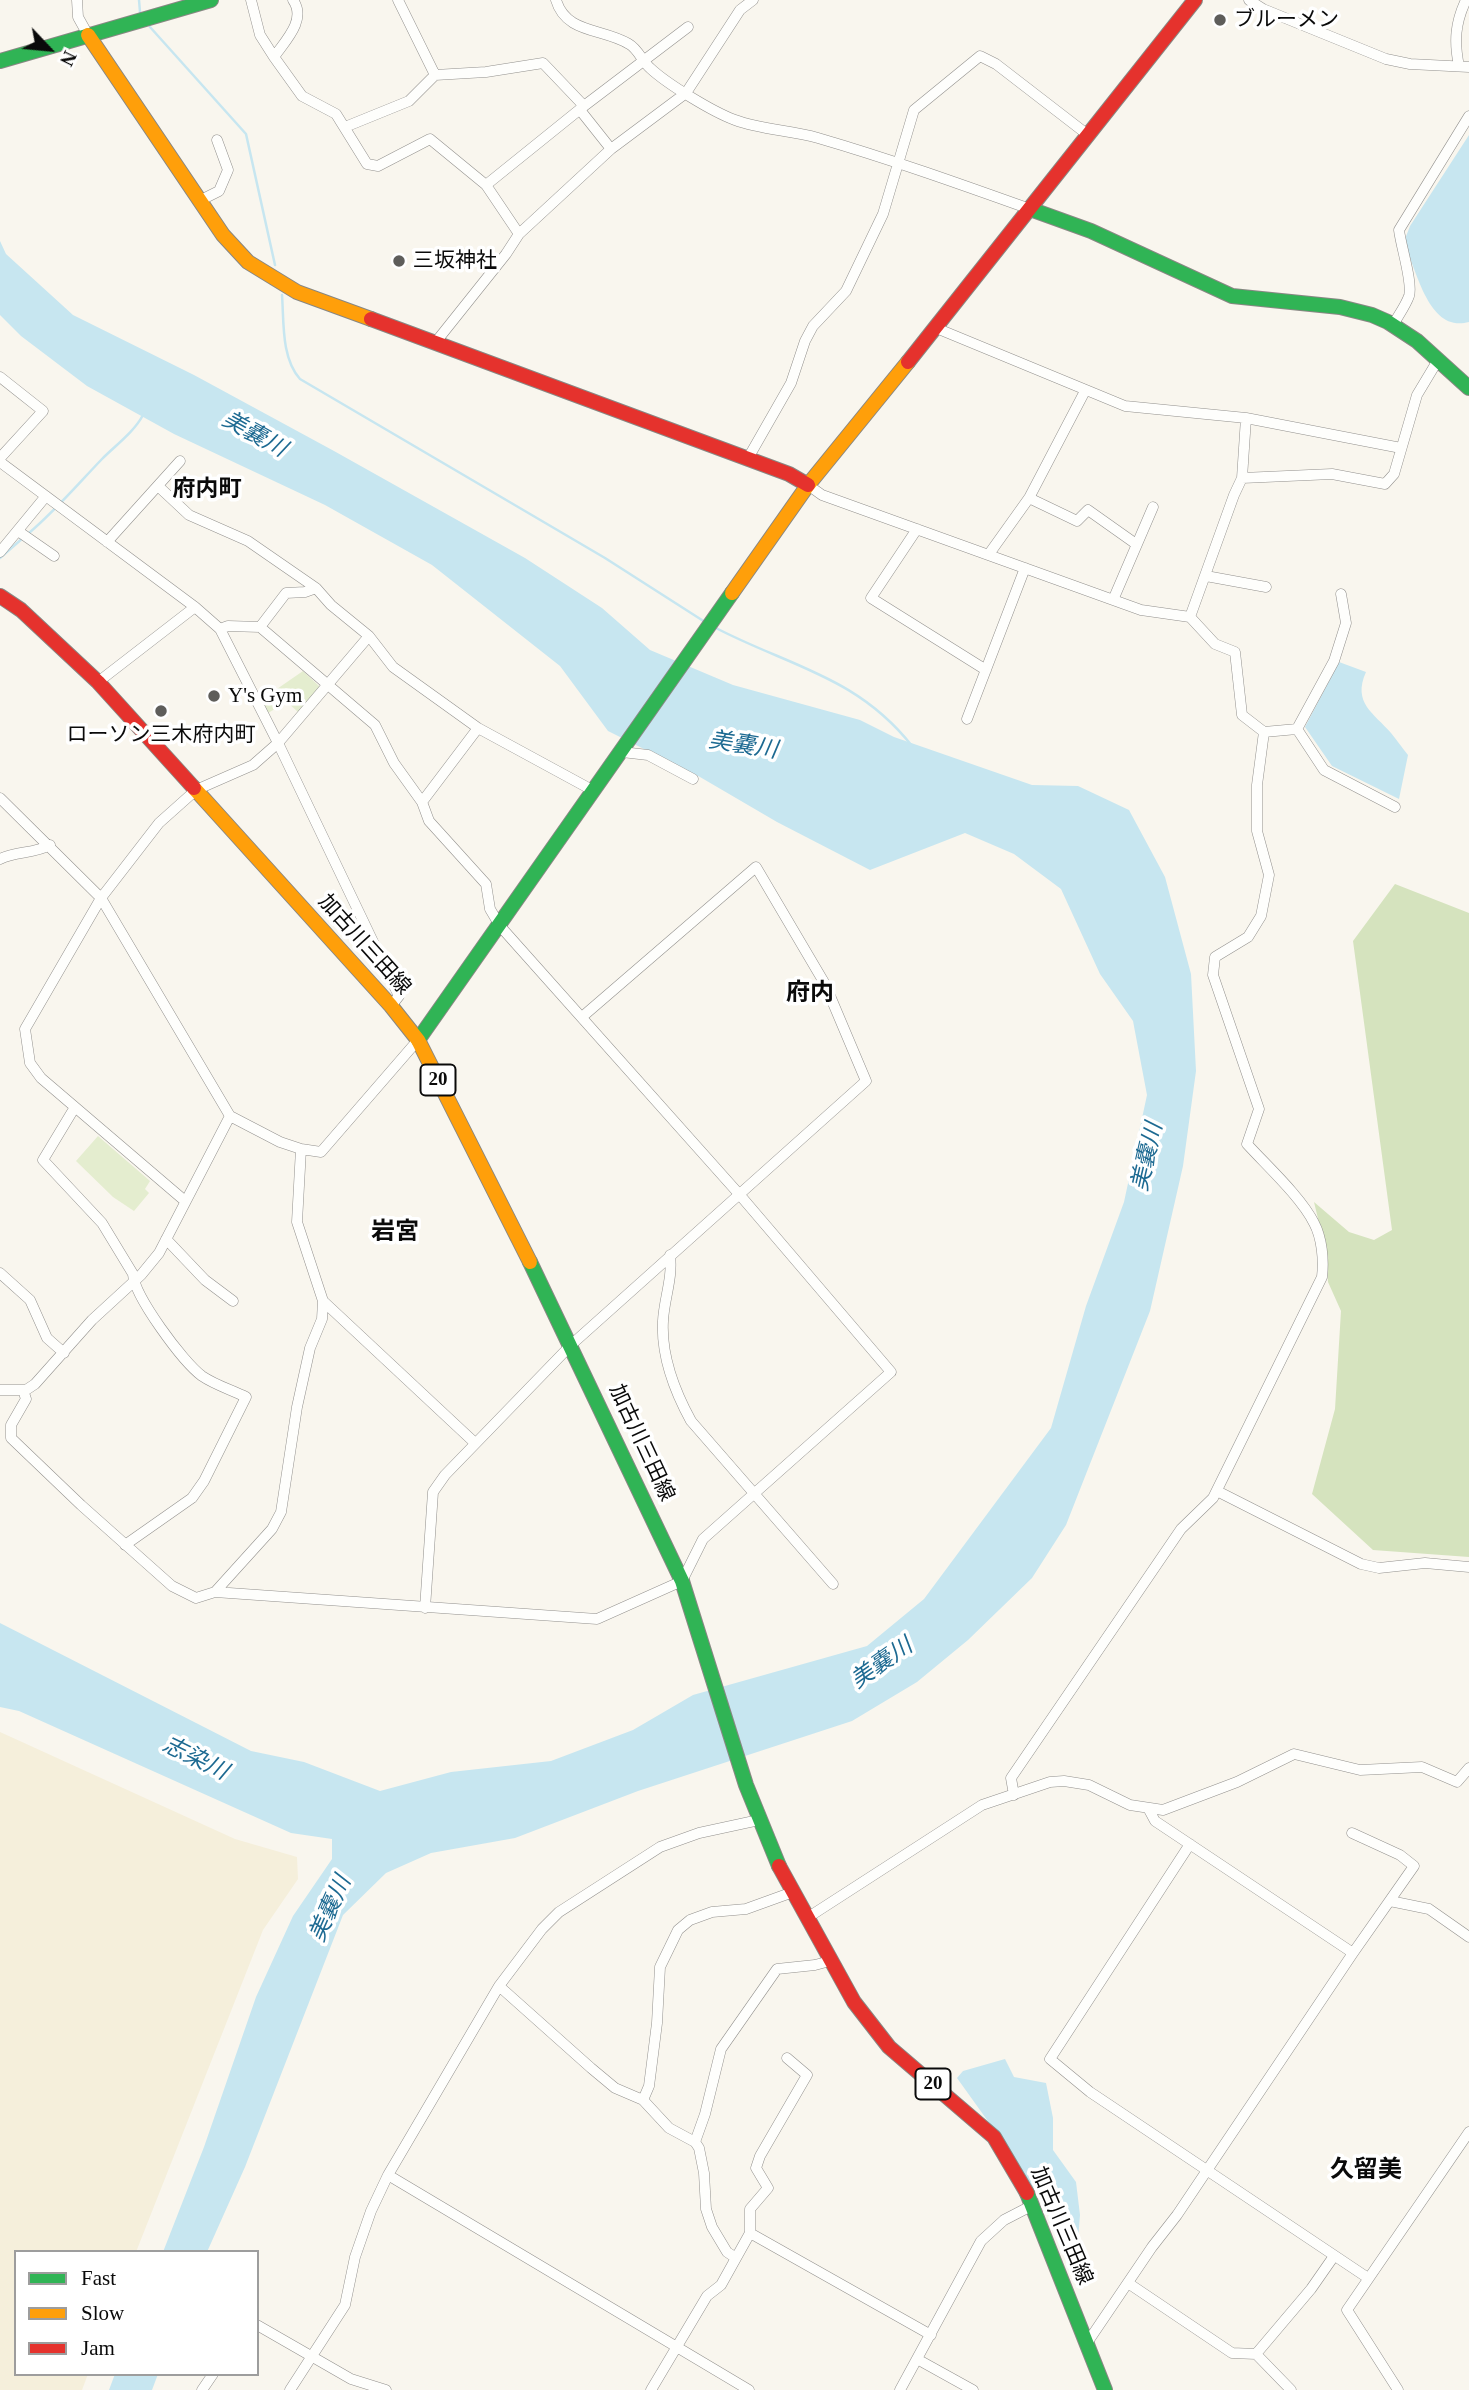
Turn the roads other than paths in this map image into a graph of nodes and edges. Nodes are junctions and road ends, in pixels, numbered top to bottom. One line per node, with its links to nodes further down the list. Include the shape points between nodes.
1 (77, 0): 12 (street, via 78,18)
2 (211, 0): 12 (street)
3 (251, 0): 13 (street, via 260,35)
4 (293, 0): 13 (street, via 296,27)
5 (398, 0): 17 (street)
6 (556, 0): 15 (street, via 568,21 631,45)
7 (753, 0): 18 (street, via 740,10)
8 (1195, 0): 22 (street)
9 (1249, 0): 16 (street, via 1386,59)
10 (1465, 0): 16 (street, via 1454,42)
11 (688, 27): 15 (street)
12 (88, 35): 14 (street); 27 (street)
13 (274, 57): 21 (street, via 302,96 336,114)
14 (4, 60)
15 (645, 61): 18 (street); 19 (street)
16 (1464, 66)
17 (435, 75): 19 (street, via 543,63); 21 (street, via 409,101)
18 (686, 93): 24 (street); 25 (street, via 734,120 814,137)
19 (582, 108): 24 (street); 26 (street)
20 (1469, 116): 30 (street, via 1399,230 1410,295)
21 (345, 128): 26 (street, via 367,164 377,166 430,139)
22 (1088, 135): 25 (street, via 980,56 914,110); 28 (street)
23 (217, 141): 27 (street, via 228,170 219,191)
24 (611, 149): 29 (street)
25 (898, 163): 28 (street); 39 (street, via 883,215 846,291 804,341 791,383)
26 (486, 185): 29 (street)
27 (200, 201): 32 (street, via 248,262 297,292)
28 (1030, 209): 30 (street, via 1091,231 1232,296 1358,310); 31 (street)
29 (519, 234): 32 (street)
30 (1393, 325): 33 (street)
31 (936, 328): 36 (street); 43 (street)
32 (435, 343): 39 (street)
33 (1438, 360): 35 (street); 38 (street, via 1417,395)
34 (0, 377): 41 (street, via 43,411)
35 (1469, 388)
36 (1085, 391): 37 (street, via 1125,406); 46 (street)
37 (1247, 418): 38 (street); 42 (street)
38 (1401, 449): 42 (street, via 1394,474 1385,485 1332,474)
39 (747, 460): 43 (street)
40 (180, 461): 44 (street)
41 (1, 465): 45 (street)
42 (1242, 478): 56 (street)
43 (808, 485): 48 (street, via 822,495); 75 (street)
44 (158, 486): 50 (street); 57 (street, via 190,515 248,541)
45 (46, 496): 49 (street); 50 (street)
46 (1029, 498): 51 (street, via 1077,521 1088,510); 53 (street)
47 (1153, 507): 51 (street)
48 (917, 529): 53 (street); 67 (street, via 871,598)
49 (18, 531): 52 (street); 54 (street)
50 (107, 542): 62 (street)
51 (1136, 544): 61 (street)
52 (0, 552)
53 (989, 554): 55 (street)
54 (54, 556)
55 (1026, 568): 61 (street); 67 (street)
56 (1206, 576): 58 (street); 63 (street)
57 (317, 587): 64 (street, via 286,593); 66 (street)
58 (1266, 587)
59 (1341, 594): 72 (street, via 1346,623 1334,661)
60 (0, 596): 68 (street, 加古川三田線 / 20)
61 (1113, 600): 63 (street)
62 (195, 607): 65 (street); 68 (street)
63 (1190, 618): 73 (street, via 1215,645 1235,652 1241,715)
64 (260, 627): 65 (street); 69 (street)
65 (220, 629): 74 (street)
66 (369, 636): 69 (street); 71 (street, via 393,667)
67 (986, 670): 70 (street)
68 (98, 682): 77 (street, 加古川三田線 / 20)
69 (327, 684): 74 (street); 80 (street, via 375,725 394,763)
70 (967, 719)
71 (478, 728): 78 (street); 80 (street)
72 (1297, 729): 73 (street); 81 (street, via 1324,770)
73 (1264, 732): 105 (street, via 1256,785 1257,831 1269,875 1261,916 1248,937 1215,957 1213,975 1259,1110 1247,1144 1314,1223 1323,1266 1322,1277)
74 (278, 743): 77 (street, via 253,765); 86 (street, via 399,996)
75 (622, 752): 76 (street, via 648,755); 78 (street)
76 (693, 779)
77 (196, 790): 84 (street, via 159,823); 86 (street, 加古川三田線 / 20)
78 (594, 791): 85 (street)
79 (0, 798): 82 (street)
80 (422, 802): 85 (street, via 429,821 486,884 490,909)
81 (1395, 807)
82 (50, 845): 83 (street); 84 (street)
83 (0, 859)
84 (101, 898): 89 (street, via 25,1029 30,1063); 90 (street)
85 (500, 926): 87 (street); 88 (street)
86 (391, 1006): 88 (street, 加古川三田線 / 20)
87 (582, 1017): 92 (street); 92 (street, via 756,867 825,984 866,1081)
88 (418, 1040): 91 (street, via 321,1152); 100 (street, 加古川三田線 / 20)
89 (75, 1107): 93 (street); 97 (street, via 43,1160 102,1223)
90 (230, 1116): 91 (street); 93 (street)
91 (301, 1149): 99 (street, via 298,1222)
92 (739, 1194): 95 (street); 106 (street, via 891,1372)
93 (185, 1201): 94 (street)
94 (166, 1239): 97 (street); 98 (street, via 205,1280)
95 (670, 1255): 100 (street); 106 (street, via 663,1320 665,1359 691,1421)
96 (0, 1273): 101 (street, via 30,1300 47,1338)
97 (133, 1283): 101 (street); 107 (street, via 194,1368 246,1396 192,1497)
98 (233, 1301)
99 (323, 1301): 104 (street); 111 (street, via 297,1407 281,1512 272,1529)
100 (571, 1345): 104 (street); 109 (street, 加古川三田線 / 20)
101 (64, 1353): 103 (street, via 35,1384)
102 (0, 1390): 103 (street)
103 (23, 1390): 107 (street, via 26,1399 10,1425 11,1437)
104 (475, 1443): 112 (street, via 433,1492)
105 (1217, 1491): 108 (street, via 1361,1564); 114 (street, via 1181,1529 1011,1778)
106 (754, 1495): 109 (street, via 703,1539); 110 (street)
107 (125, 1545): 111 (street, via 172,1586 196,1598)
108 (1469, 1567)
109 (682, 1581): 112 (street, via 597,1619); 116 (street, 加古川三田線 / 20)
110 (833, 1584)
111 (215, 1592): 112 (street)
112 (425, 1608)
113 (1469, 1768): 115 (street, via 1457,1782 1422,1767 1360,1769 1294,1754 1179,1805)
114 (1014, 1795): 115 (street, via 1064,1781 1089,1785 1130,1805); 121 (street, via 982,1805)
115 (1148, 1808): 118 (street, via 1155,1821)
116 (759, 1820): 119 (street, 加古川三田線 / 20); 125 (street, via 698,1833 660,1847 559,1912)
117 (1352, 1833): 120 (street, via 1414,1866)
118 (1190, 1844): 123 (street); 130 (street, via 1050,2059 1090,2092)
119 (793, 1892): 121 (street, 加古川三田線 / 20); 127 (street, via 746,1909 712,1912 678,1930 660,1967 649,2086)
120 (1390, 1901): 122 (street, via 1429,1909); 123 (street)
121 (807, 1918): 124 (street, 加古川三田線 / 20)
122 (1469, 1937)
123 (1353, 1953): 130 (street)
124 (830, 1961): 129 (street, via 777,1969 760,1990 721,2049); 132 (street, 加古川三田線 / 20, via 889,2047 994,2137)
125 (499, 1986): 127 (street, via 615,2088); 131 (street)
126 (787, 2058): 133 (street, via 807,2075 760,2156 756,2168 768,2188 750,2209)
127 (643, 2100): 129 (street, via 669,2128)
128 (1469, 2132): 136 (street)
129 (695, 2142): 135 (street, via 712,2227)
130 (1207, 2169): 134 (street); 137 (street)
131 (388, 2175): 141 (street); 143 (street, via 355,2257 345,2305)
132 (1033, 2205): 139 (street, via 1004,2220 981,2241); 140 (street, 加古川三田線 / 20)
133 (750, 2233): 135 (street); 139 (street)
134 (1334, 2256): 136 (street); 142 (street)
135 (736, 2258): 141 (street)
136 (1368, 2278): 153 (street, via 1347,2310)
137 (1128, 2283): 140 (street); 142 (street, via 1232,2353)
138 (259, 2326): 143 (street)
139 (931, 2335): 144 (street)
140 (1087, 2343): 151 (street, 加古川三田線 / 20)
141 (677, 2348): 147 (street); 148 (street)
142 (1256, 2354): 152 (street)
143 (312, 2357): 145 (street); 146 (street, via 351,2379)
144 (917, 2359): 149 (street); 150 (street)
145 (290, 2390)
146 (386, 2390)
147 (651, 2390)
148 (750, 2390)
149 (900, 2390)
150 (973, 2390)
151 (1105, 2390)
152 (1291, 2390)
153 (1398, 2390)

